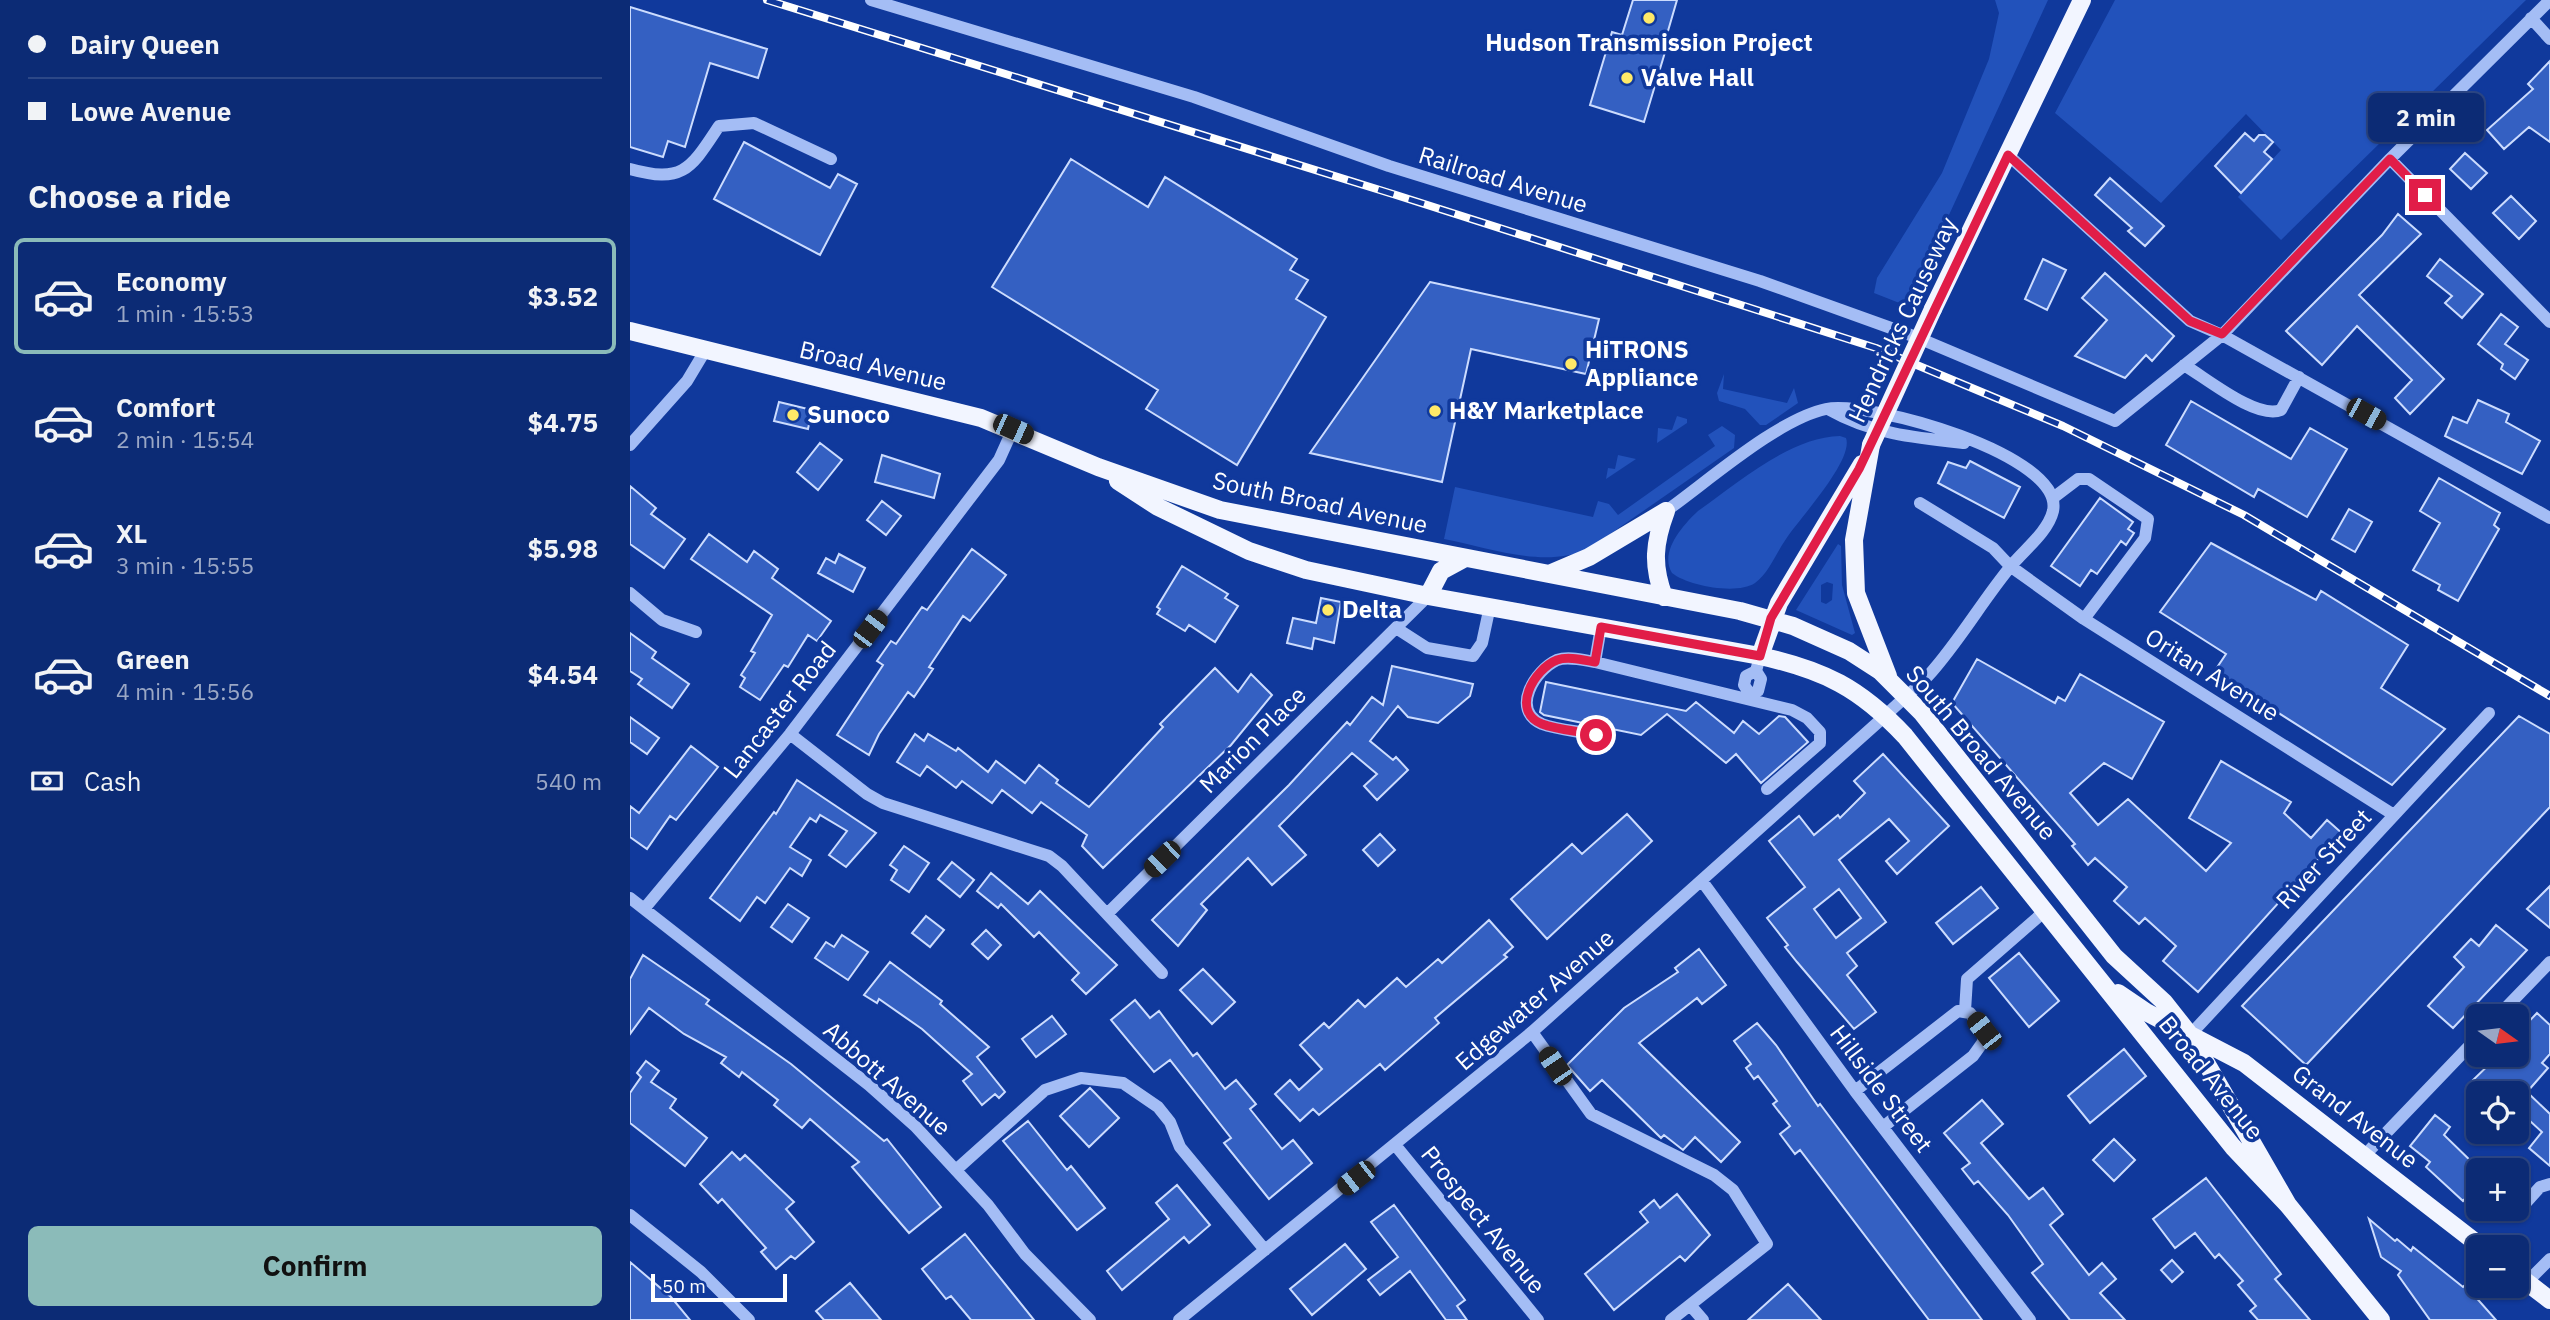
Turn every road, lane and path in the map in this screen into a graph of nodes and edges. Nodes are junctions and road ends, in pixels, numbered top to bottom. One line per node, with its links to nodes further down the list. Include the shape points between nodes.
1 (871, 0): 14 (street, Railroad Avenue, via 1194,97 1389,166 1760,281 1916,337 2115,421)
2 (2082, 0): 6 (main road, Hendricks Causeway)
3 (2550, 0): 4 (street)
4 (2530, 18): 5 (street); 8 (street)
5 (2550, 39)
6 (2008, 155): 12 (street, via 2190,321); 19 (main road, Hendricks Causeway, bridge)
7 (831, 159): 9 (street, via 754,123 719,127 692,166 659,177)
8 (2390, 159): 10 (street); 12 (street)
9 (630, 169)
10 (2550, 322)
11 (630, 331): 13 (main road, Broad Avenue)
12 (2222, 334): 14 (street); 15 (street)
13 (705, 351): 17 (main road, Broad Avenue); 18 (street, via 687,382)
14 (2184, 365): 15 (street, via 2271,414 2281,410)
15 (2299, 377): 25 (street)
16 (1828, 409): 20 (street, via 1864,409 1906,418); 20 (street, via 1855,425 1897,436); 24 (street, via 1784,427)
17 (1013, 429): 21 (main road, Broad Avenue); 45 (street, Lancaster Road, via 999,460)
18 (630, 445)
19 (1871, 445): 33 (main road, Hendricks Causeway); 40 (main road, via 1854,540 1856,593)
20 (1982, 445): 22 (street, via 2039,478)
21 (1097, 467): 26 (main road, South Broad Avenue, via 1220,510); 30 (main road, South Broad Avenue, via 1158,507 1249,551 1306,570)
22 (2053, 498): 27 (street, Edgewater Avenue, via 2047,524); 34 (street, via 2078,479 2089,479 2148,519 2145,538)
23 (1920, 503): 27 (street, Oritan Avenue, via 1993,548)
24 (1666, 511): 28 (main road, via 1589,557); 31 (main road, via 1654,562)
25 (2550, 518)
26 (1465, 558): 28 (main road, South Broad Avenue); 30 (main road, via 1441,571)
27 (2010, 566): 34 (street, Oritan Avenue); 41 (street, Edgewater Avenue, via 1929,675)
28 (1549, 573): 31 (main road, South Broad Avenue)
29 (630, 593): 37 (street, via 662,620)
30 (1428, 596): 32 (main road, South Broad Avenue); 36 (street, Marion Place)
31 (1664, 597): 33 (main road, South Broad Avenue)
32 (1490, 606): 35 (main road, South Broad Avenue); 36 (street, via 1482,643 1473,656 1427,648)
33 (1771, 618): 39 (main road, Hendricks Causeway); 40 (main road, South Broad Avenue, via 1838,645)
34 (2084, 619): 48 (street, Oritan Avenue)
35 (1601, 627): 38 (street); 39 (main road, South Broad Avenue)
36 (1396, 628): 53 (street, Marion Place)
37 (696, 632)
38 (1595, 662): 42 (street); 46 (street, via 1555,661 1528,691 1526,703 1541,723)
39 (1758, 663): 42 (street, via 1746,676); 44 (main road, South Broad Avenue, via 1808,668 1838,680)
40 (1889, 680): 41 (main road, South Broad Avenue)
41 (1906, 696): 44 (street, Edgewater Avenue); 60 (main road, South Broad Avenue, via 2114,956 2164,1002)
42 (1749, 697): 47 (street, via 1792,710 1820,732 1820,743)
43 (2489, 713): 48 (street, River Street)
44 (1885, 716): 49 (street, Edgewater Avenue); 52 (main road, South Broad Avenue)
45 (790, 734): 51 (street, Lancaster Road); 53 (street, via 883,803 1049,856)
46 (1596, 735)
47 (1767, 789)
48 (2394, 815): 60 (street, River Street)
49 (1702, 881): 59 (street, Edgewater Avenue); 62 (street, Hillside Street)
50 (631, 900): 51 (street, Abbott Avenue)
51 (644, 909): 66 (street, Abbott Avenue, via 869,1085)
52 (2045, 911): 56 (main road, South Broad Avenue); 58 (street, via 1967,979)
53 (1107, 914): 55 (street)
54 (2550, 962): 57 (street)
55 (1162, 973)
56 (2099, 978): 60 (main road, Grand Avenue, via 2146,1012); 69 (main road, Broad Avenue, via 2233,1147)
57 (2510, 1004)
58 (1965, 1007): 62 (street); 63 (street, via 1984,1031 1979,1049)
59 (1532, 1032): 64 (street, Edgewater Avenue); 77 (street, via 1591,1114 1714,1175 1733,1190 1767,1244)
60 (2190, 1035): 65 (main road, Grand Avenue, via 2244,1063); 69 (main road, Broad Avenue)
61 (2466, 1050): 65 (street)
62 (1855, 1091): 63 (street, Hillside Street)
63 (1882, 1127): 84 (street, Hillside Street)
64 (1396, 1146): 72 (street, Edgewater Avenue); 81 (street, Prospect Avenue)
65 (2364, 1156): 71 (main road, Grand Avenue)
66 (957, 1169): 72 (street, via 1045,1090 1081,1078 1123,1083 1158,1107 1180,1147); 79 (street, Abbott Avenue, via 1025,1254)
67 (2550, 1184): 68 (street)
68 (2529, 1199)
69 (2288, 1205): 85 (main road, Broad Avenue)
70 (630, 1215): 78 (street, via 701,1272)
71 (2466, 1235)
72 (1265, 1250): 80 (street, Edgewater Avenue)
73 (2550, 1259): 74 (street)
74 (2529, 1273)
75 (2529, 1284): 76 (main road)
76 (2550, 1300)
77 (1690, 1305): 82 (street); 83 (street)
78 (749, 1320)
79 (1090, 1320)
80 (1179, 1320)
81 (1538, 1320)
82 (1671, 1320)
83 (1703, 1320)
84 (2030, 1320)
85 (2381, 1320)

